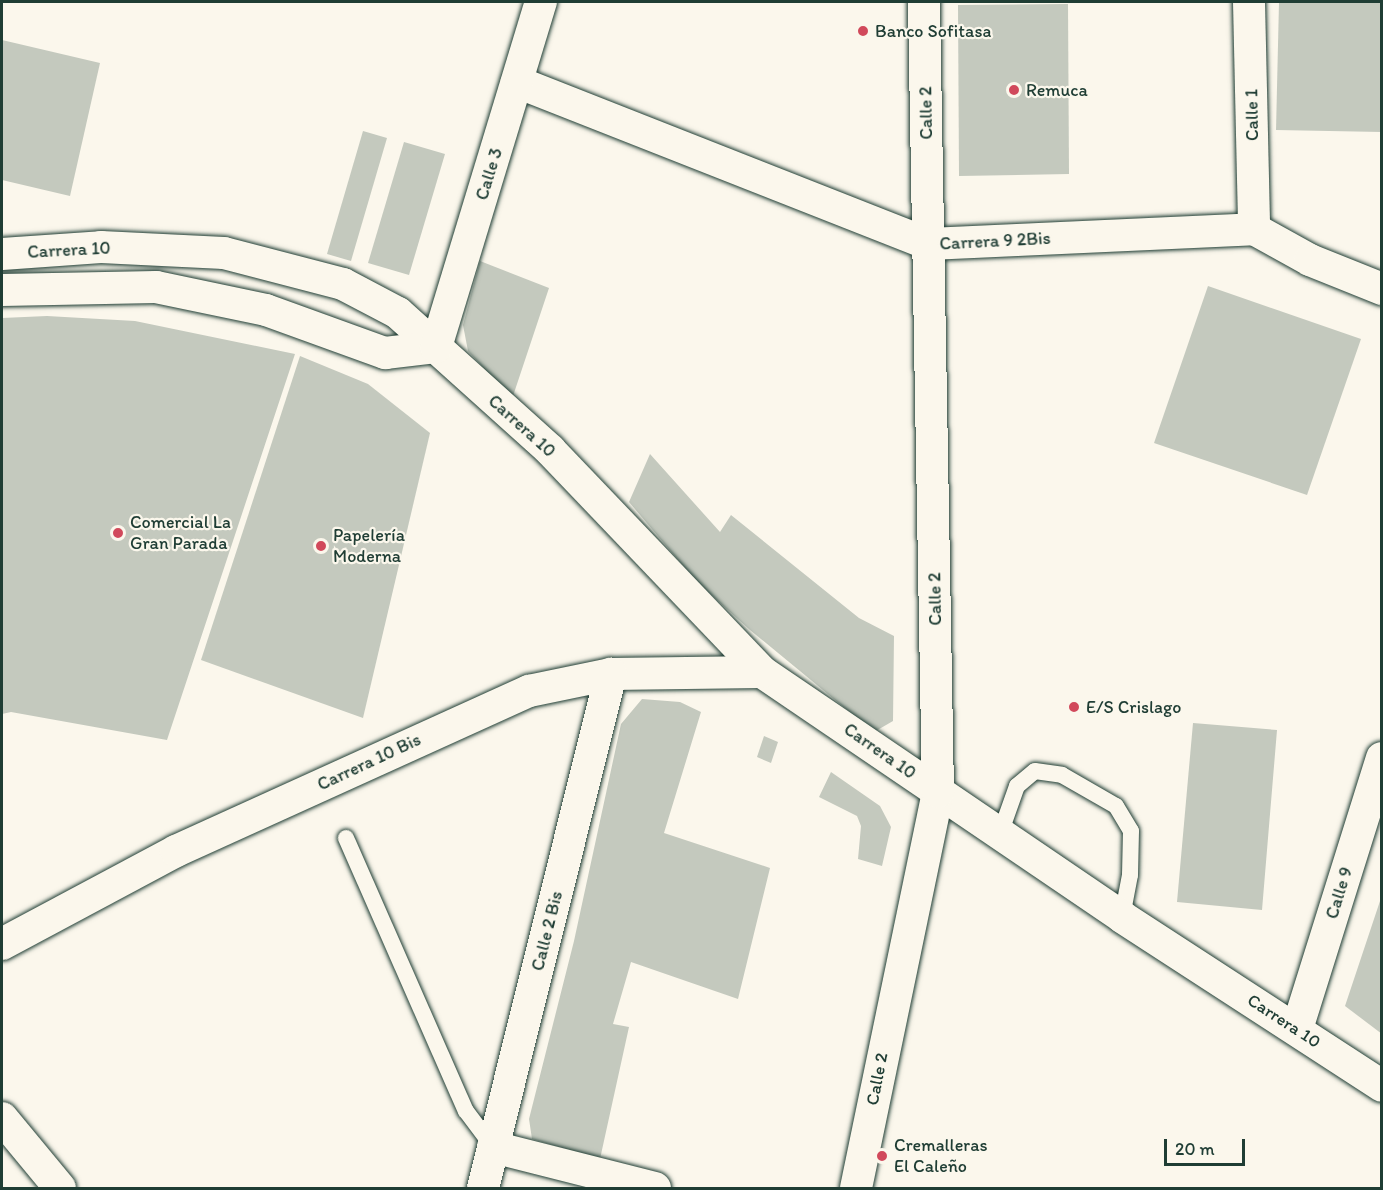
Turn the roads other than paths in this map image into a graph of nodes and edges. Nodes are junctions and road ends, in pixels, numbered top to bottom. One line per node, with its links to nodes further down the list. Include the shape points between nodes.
1 (541, 2): 4 (street, Calle 3)
2 (924, 2): 6 (street, Calle 2)
3 (1249, 2): 5 (street, Calle 1)
4 (517, 82): 6 (street, Carrera 9 2Bis); 14 (street, Calle 3)
5 (1254, 229): 6 (street, Carrera 9 2Bis); 11 (street, via 1310,260)
6 (929, 244): 18 (street, Calle 2)
7 (38, 251): 8 (street, Carrera 10); 9 (street, Carrera 10, via 166,248 224,253); 10 (street)
8 (2, 254)
9 (279, 267): 13 (street); 14 (street, Carrera 10, via 343,284 398,313)
10 (36, 288): 12 (street, Carrera 10); 13 (street, Carrera 10, via 156,287)
11 (1382, 289)
12 (2, 290)
13 (266, 310): 14 (street, Carrera 10, via 385,353)
14 (436, 347): 15 (street, Carrera 10, via 576,476)
15 (762, 672): 16 (street, Carrera 10 Bis); 18 (street, Carrera 10)
16 (611, 674): 22 (street, Carrera 10 Bis, via 529,691 464,718 176,851); 26 (street, Calle 2 Bis)
17 (1382, 758): 23 (street, Calle 9)
18 (938, 792): 19 (street, Carrera 10); 30 (street, Calle 2)
19 (1000, 834): 21 (street, Carrera 10); 21 (lane, via 1017,786 1035,771 1062,775 1116,806 1131,831 1130,875)
20 (346, 838): 26 (lane, via 466,1111)
21 (1122, 917): 23 (street, Carrera 10)
22 (2, 944)
23 (1297, 1029): 24 (street, Carrera 10)
24 (1382, 1086)
25 (2, 1118): 27 (street)
26 (493, 1146): 28 (street, Calle 2 Bis); 29 (street)
27 (60, 1188)
28 (483, 1188)
29 (655, 1188)
30 (856, 1188)

